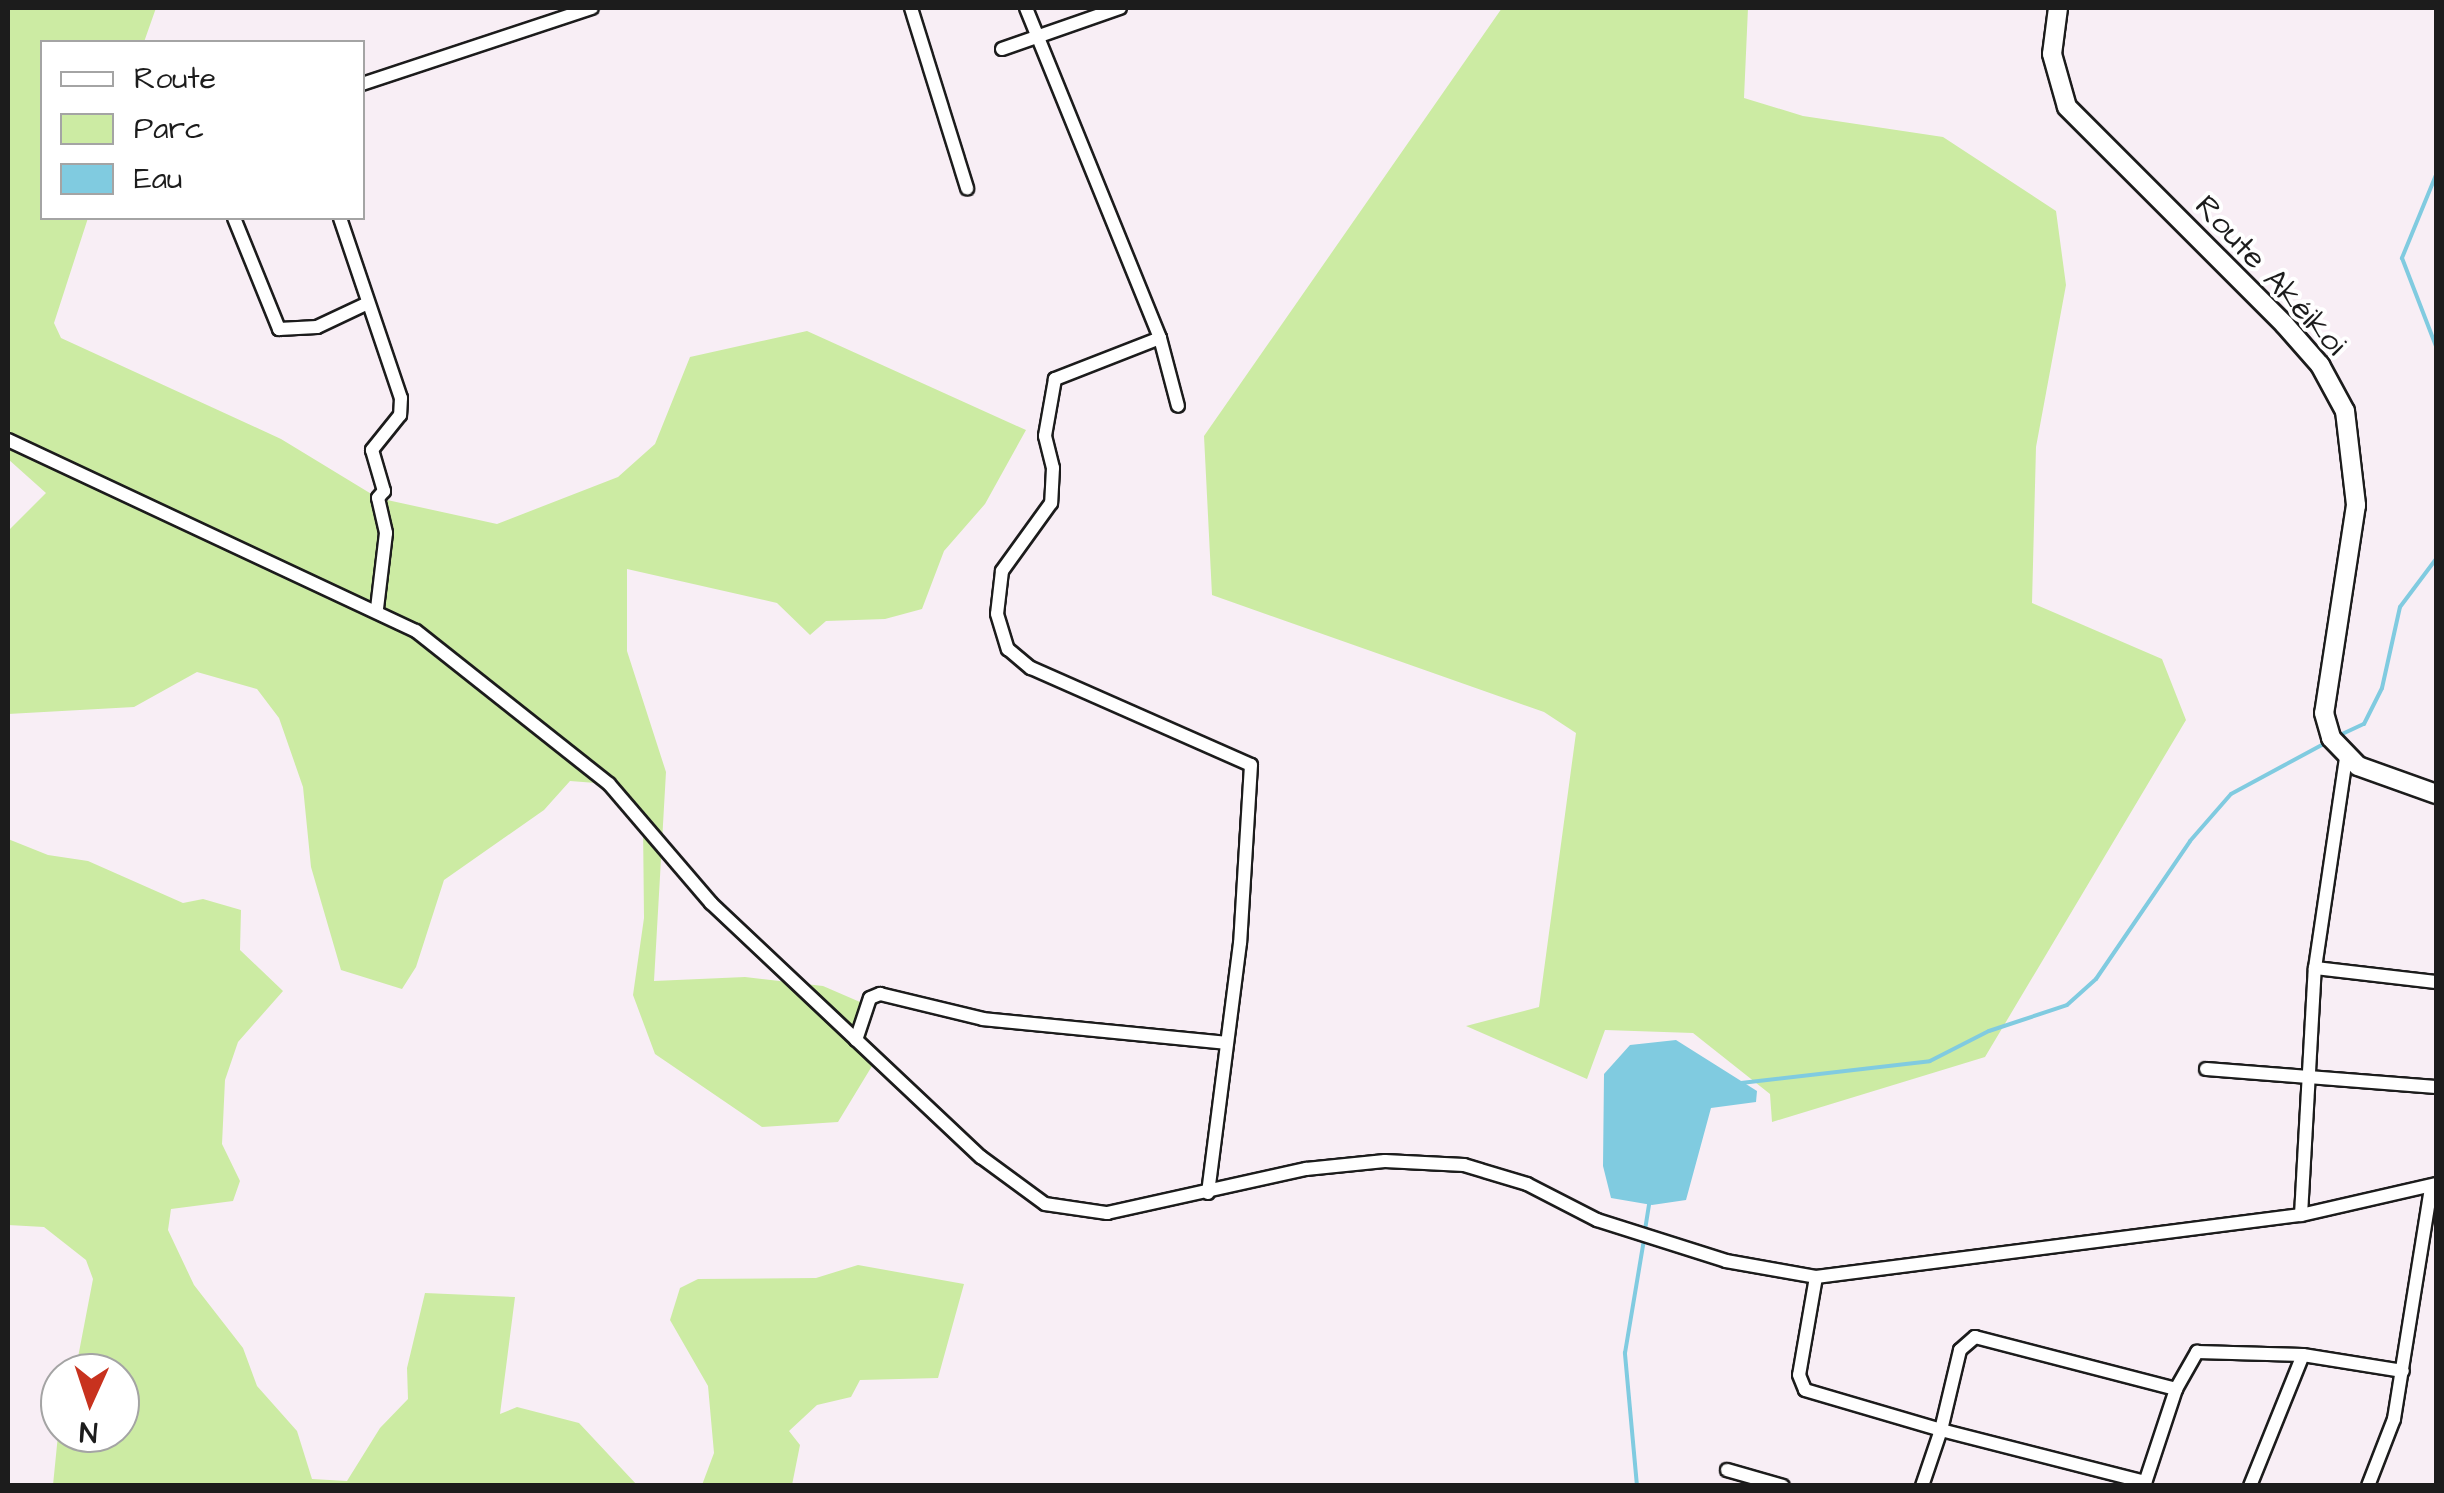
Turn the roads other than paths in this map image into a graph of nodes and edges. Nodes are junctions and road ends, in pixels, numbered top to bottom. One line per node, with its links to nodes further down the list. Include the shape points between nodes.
1 (592, 8): 8 (street)
2 (911, 8): 9 (street)
3 (1026, 8): 6 (street)
4 (1120, 8): 6 (street)
5 (2058, 8): 17 (street, Route Akéikoi, via 2052,54 2067,107 2284,324 2320,366 2345,411 2356,505 2324,692 2331,738)
6 (1038, 39): 7 (street); 13 (street)
7 (1002, 49)
8 (365, 83)
9 (968, 188)
10 (235, 220): 12 (street, via 279,329 317,327)
11 (341, 220): 12 (street)
12 (368, 303): 16 (street, via 402,408 372,450 384,491 378,498 386,533)
13 (1160, 338): 14 (street); 22 (street, via 1056,378 1045,436 1051,502 1002,571 997,614 1008,649 1031,668 1249,761)
14 (1178, 406)
15 (8, 440): 16 (street)
16 (378, 608): 21 (street, via 610,784 711,904)
17 (2346, 758): 18 (street); 19 (street)
18 (2436, 794)
19 (2315, 968): 20 (street); 24 (street)
20 (2436, 982)
21 (856, 1040): 22 (street, via 870,998 880,994 983,1019); 27 (street, via 1005,1178 1045,1204 1107,1213)
22 (1227, 1043): 27 (street)
23 (2206, 1069): 24 (street)
24 (2306, 1078): 25 (street); 28 (street)
25 (2436, 1087)
26 (2434, 1186): 28 (street); 31 (street)
27 (1208, 1193): 29 (street, via 1306,1170 1385,1162 1464,1165 1527,1184 1596,1220 1726,1261)
28 (2301, 1214): 29 (street)
29 (1816, 1277): 33 (street, via 1800,1384)
30 (2303, 1355): 31 (street); 32 (street, via 2210,1348 2188,1361); 38 (street)
31 (2404, 1371): 39 (street)
32 (2176, 1390): 33 (street, via 1976,1337 1960,1350); 35 (street)
33 (1941, 1430): 35 (street); 37 (street)
34 (1727, 1470): 36 (street)
35 (2145, 1484)
36 (1783, 1486)
37 (1922, 1486)
38 (2250, 1486)
39 (2368, 1486)

